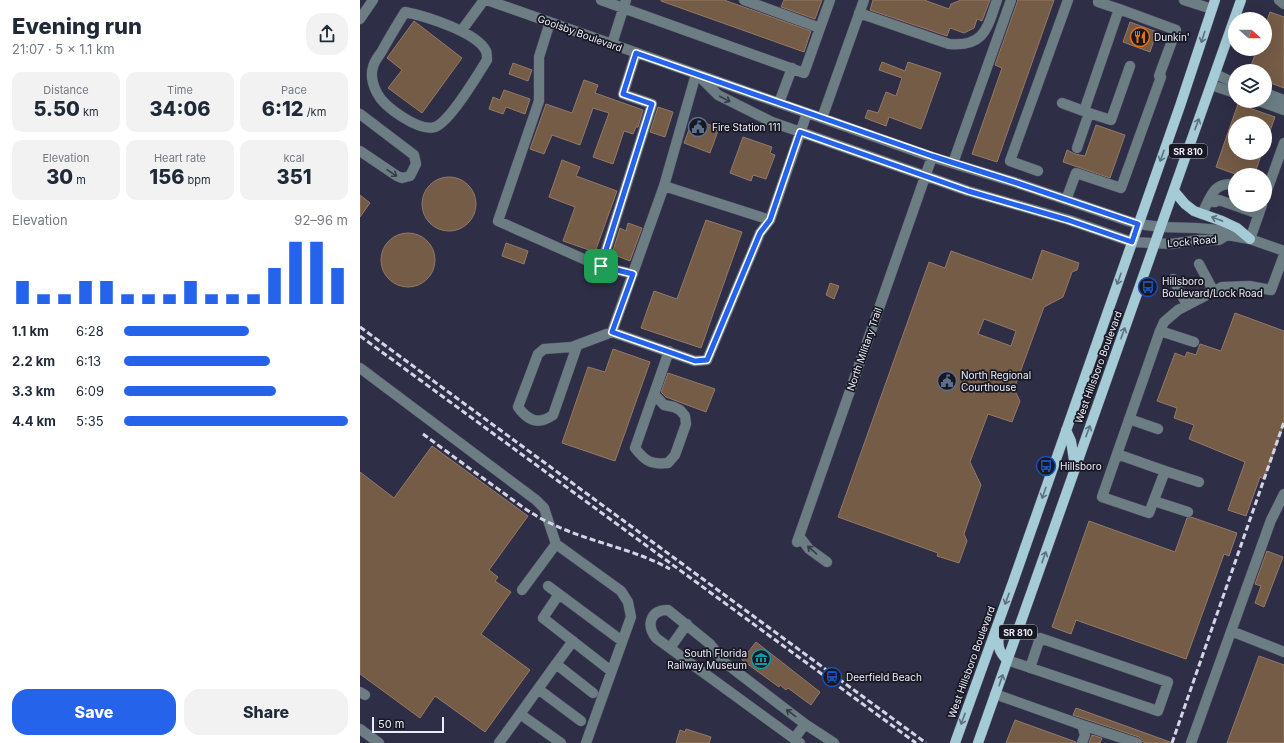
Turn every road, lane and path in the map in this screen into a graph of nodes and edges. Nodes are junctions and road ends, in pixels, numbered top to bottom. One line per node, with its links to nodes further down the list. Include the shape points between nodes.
1 (373, 0): 21 (street)
2 (484, 0): 24 (street)
3 (487, 0): 22 (street, Goolsby Boulevard)
4 (601, 0): 15 (street)
5 (744, 0): 18 (street)
6 (830, 0): 23 (street)
7 (864, 0): 20 (street)
8 (997, 0): 20 (street, via 984,33 972,42 957,45)
9 (1011, 0): 49 (street)
10 (1068, 0): 50 (street, via 1010,161)
11 (1184, 0): 16 (street)
12 (1242, 0): 30 (main road, West Hillsboro Boulevard / SR 810)
13 (1279, 0): 17 (street)
14 (1098, 2): 19 (street)
15 (625, 4): 25 (street); 28 (street)
16 (1214, 4): 62 (main road, West Hillsboro Boulevard / SR 810, one-way to 62)
17 (1284, 4)
18 (772, 5): 23 (street)
19 (1119, 9): 41 (street); 56 (street, via 1176,30 1121,188 1076,174)
20 (859, 13): 43 (street)
21 (360, 19)
22 (550, 22): 25 (street, Goolsby Boulevard); 71 (street, via 539,57 539,101 498,222)
23 (820, 28): 28 (street, via 804,73)
24 (462, 30): 24 (street, via 405,12 373,66 372,79 377,95 392,110 410,121 422,127 435,127 449,116 487,60 485,50 472,36)
25 (612, 44): 26 (street, Goolsby Boulevard)
26 (636, 53): 29 (street, Goolsby Boulevard); 71 (street, via 623,94 652,104)
27 (1130, 66): 41 (street, via 1111,120)
28 (792, 68): 36 (street)
29 (696, 74): 36 (street, Goolsby Boulevard); 44 (street, Goolsby Boulevard, one-way to 44, via 718,95 772,122); 54 (street)
30 (1215, 74): 31 (street); 32 (main road, West Hillsboro Boulevard / SR 810)
31 (1228, 80)
32 (1211, 85): 33 (street); 55 (main road, West Hillsboro Boulevard / SR 810, one-way to 32)
33 (1228, 91)
34 (1272, 95): 35 (street)
35 (1284, 100)
36 (779, 103): 40 (street, Goolsby Boulevard)
37 (1062, 104): 41 (street)
38 (1272, 106): 39 (street)
39 (1284, 110)
40 (807, 112): 43 (street, Goolsby Boulevard); 44 (street)
41 (1087, 112): 46 (street)
42 (360, 114): 47 (street, one-way to 42, via 402,178 410,176 416,164 414,155)
43 (822, 118): 48 (street, Goolsby Boulevard)
44 (800, 132): 51 (street, Goolsby Boulevard); 61 (street)
45 (1284, 143): 52 (street)
46 (1077, 148)
47 (360, 151)
48 (932, 156): 49 (street, Goolsby Boulevard); 51 (street, North Military Trail)
49 (953, 163): 56 (street, Goolsby Boulevard)
50 (1038, 171)
51 (925, 176): 66 (street, Goolsby Boulevard); 94 (street, North Military Trail, one-way to 51, via 798,539)
52 (1272, 176)
53 (1228, 184): 57 (street, via 1220,185)
54 (664, 186): 61 (street); 72 (street)
55 (1174, 191): 60 (main road, via 1185,204); 63 (main road, West Hillsboro Boulevard / SR 810)
56 (1066, 200): 62 (street, Goolsby Boulevard)
57 (1209, 201): 58 (street); 60 (street)
58 (1228, 202)
59 (1259, 212): 65 (street)
60 (1202, 214): 65 (main road, one-way to 60, via 1237,228)
61 (770, 220): 80 (street, via 760,233 707,360 695,361)
62 (1138, 224): 63 (street); 66 (main road, West Hillsboro Boulevard / SR 810)
63 (1161, 227): 64 (street, Lock Road, via 1220,230); 67 (main road, West Hillsboro Boulevard / SR 810)
64 (1227, 235): 65 (street, Lock Road); 67 (street, Lock Road, via 1219,240)
65 (1250, 239): 68 (street, Lock Road)
66 (1132, 242): 67 (street, Lock Road); 85 (main road, West Hillsboro Boulevard / SR 810, one-way to 85)
67 (1155, 244): 87 (main road, West Hillsboro Boulevard / SR 810, one-way to 67)
68 (1284, 251)
69 (1284, 255): 74 (street, via 1271,290 1248,286 1222,287)
70 (1199, 264): 74 (street)
71 (601, 266): 72 (street)
72 (633, 274): 77 (street)
73 (1173, 279): 75 (street)
74 (1214, 292): 75 (street)
75 (1187, 305): 76 (street, via 1164,322)
76 (1160, 331): 78 (street); 83 (street)
77 (612, 332): 79 (street); 80 (street)
78 (1194, 342)
79 (577, 346): 79 (street, via 544,349 538,354 518,407 523,414 534,421 546,420 553,415)
80 (669, 351): 82 (street)
81 (360, 368): 93 (street, via 536,500 544,508)
82 (654, 394): 82 (street, via 635,448 643,458 656,464 668,463 675,455 686,424 685,416 680,410 664,405)
83 (1129, 419): 84 (street); 86 (street)
84 (1158, 429)
85 (1066, 430): 87 (main road, via 1071,441); 98 (main road, West Hillsboro Boulevard / SR 810, one-way to 98)
86 (1117, 454): 88 (street); 91 (street, via 1102,497 1150,514)
87 (1075, 468): 105 (main road, West Hillsboro Boulevard / SR 810, one-way to 87)
88 (1165, 471): 89 (street); 91 (street)
89 (1199, 482)
90 (1284, 494): 100 (street, via 1271,520)
91 (1154, 501): 92 (street)
92 (1188, 512)
93 (556, 544): 96 (street); 101 (street, via 621,591 628,602 631,617)
94 (827, 562)
95 (548, 586): 97 (street)
96 (522, 590)
97 (559, 594): 101 (street); 102 (street, via 543,618)
98 (1001, 616): 105 (main road, via 998,643 1001,653); 123 (main road, West Hillsboro Boulevard / SR 810, one-way to 123)
99 (686, 624): 103 (street); 103 (street, via 668,610 661,610 654,615 650,623 651,631); 114 (street, one-way to 99, via 724,662 710,644)
100 (1231, 631): 104 (street); 127 (street)
101 (622, 640): 108 (street)
102 (573, 641): 106 (street); 108 (street)
103 (670, 648): 118 (street)
104 (1284, 652)
105 (1007, 660): 107 (street); 111 (main road, West Hillsboro Boulevard / SR 810, one-way to 105)
106 (556, 664): 109 (street); 110 (street)
107 (1030, 668): 107 (street, via 1158,711 1168,682 1040,638)
108 (611, 671): 121 (street)
109 (538, 689): 112 (street); 113 (street)
110 (592, 693)
111 (995, 694): 115 (street); 124 (main road, West Hillsboro Boulevard / SR 810)
112 (520, 714): 117 (street); 120 (street)
113 (581, 722)
114 (805, 724): 118 (street); 122 (street)
115 (1082, 725): 125 (street, via 1085,735); 126 (street)
116 (362, 734): 119 (street)
117 (504, 741)
118 (797, 741)
119 (379, 743)
120 (561, 743)
121 (586, 743)
122 (834, 743)
123 (955, 743)
124 (978, 743)
125 (1082, 743)
126 (1137, 743)
127 (1191, 743)

